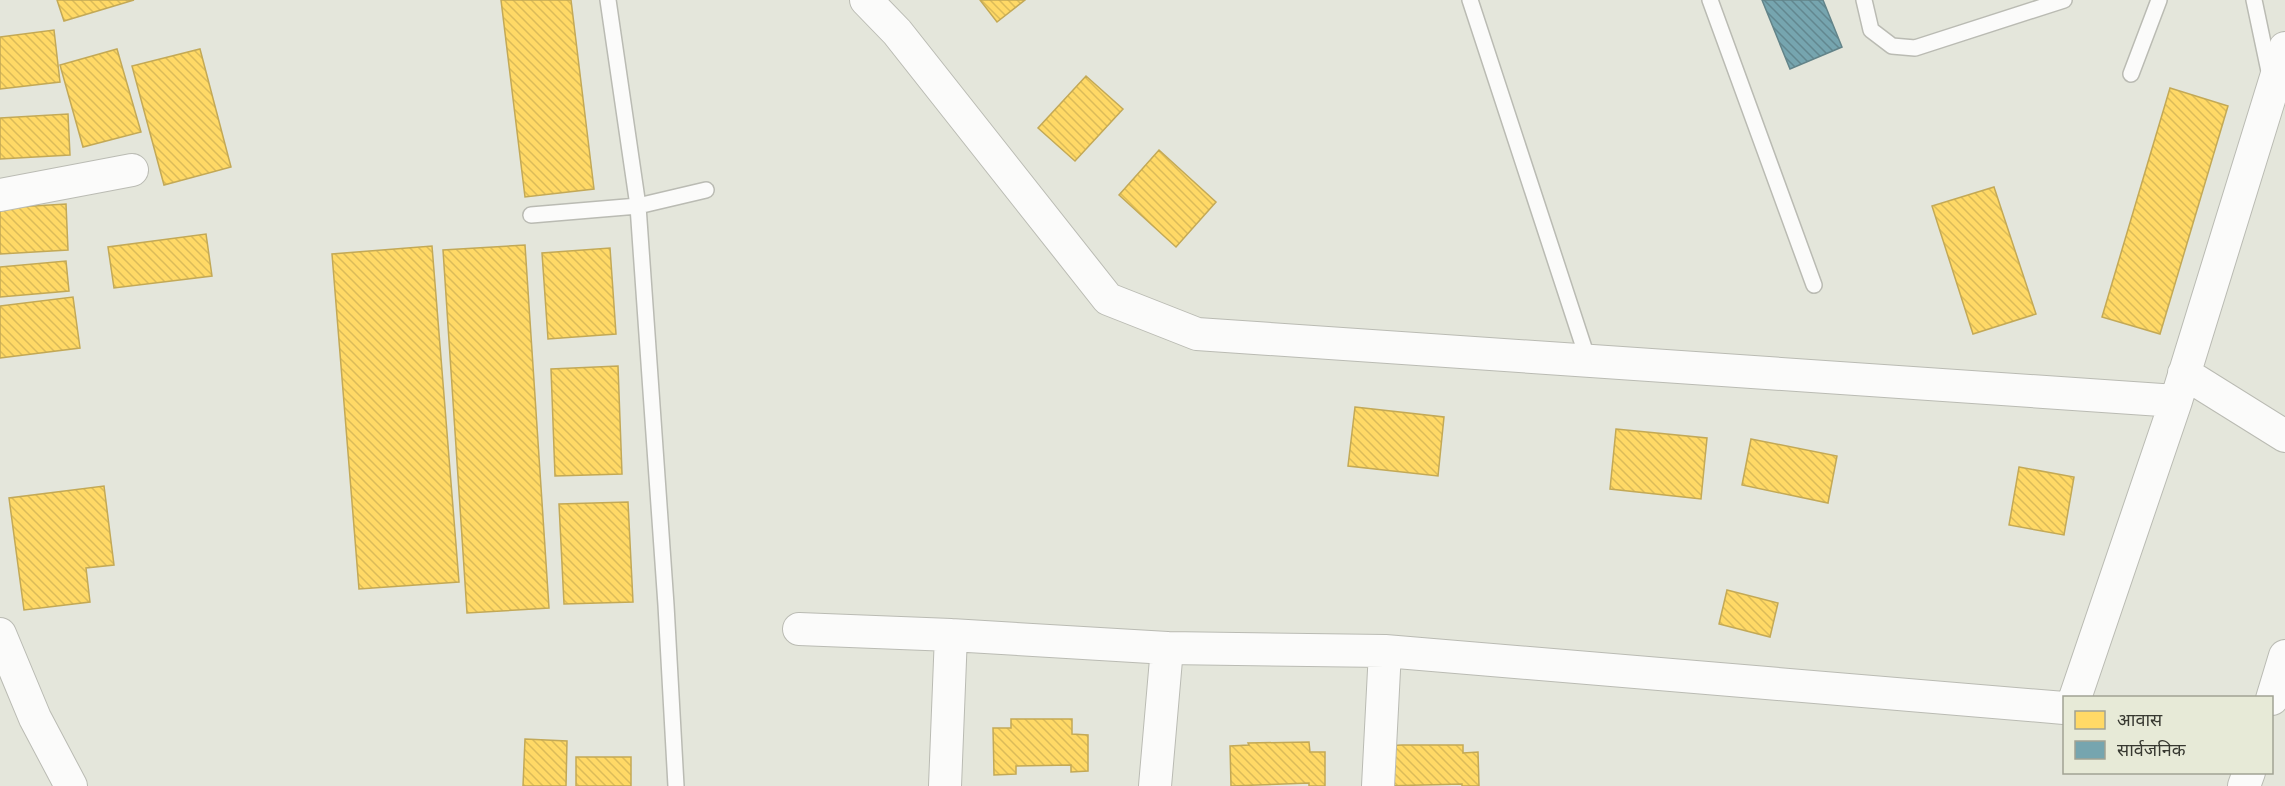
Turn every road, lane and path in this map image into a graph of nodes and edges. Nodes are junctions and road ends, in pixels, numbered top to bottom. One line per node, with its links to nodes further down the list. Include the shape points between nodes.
1 (608, 0): 15 (lane)
2 (866, 0): 18 (street, via 897,32 1107,299 1197,334)
3 (1470, 0): 18 (lane)
4 (1710, 0): 17 (lane)
5 (1864, 0): 6 (lane, via 1871,30 1892,46 1915,48)
6 (2064, 0)
7 (2159, 0): 10 (lane)
8 (2254, 0): 11 (lane)
9 (2285, 48): 11 (street)
10 (2131, 74)
11 (2273, 87): 19 (street)
12 (132, 170): 14 (street)
13 (706, 190): 15 (lane)
14 (0, 195)
15 (638, 206): 16 (lane); 31 (lane)
16 (531, 215)
17 (1814, 285)
18 (1588, 360): 19 (street)
19 (2180, 387): 20 (street); 27 (street)
20 (2285, 436)
21 (799, 629): 23 (street)
22 (0, 634): 30 (street, via 35,718)
23 (951, 635): 24 (street); 32 (street)
24 (1167, 648): 25 (street); 33 (street)
25 (1385, 651): 29 (street); 34 (street)
26 (2285, 656): 28 (street)
27 (2076, 696)
28 (2272, 696)
29 (2063, 708)
30 (71, 786)
31 (676, 786)
32 (945, 786)
33 (1155, 786)
34 (1378, 786)

